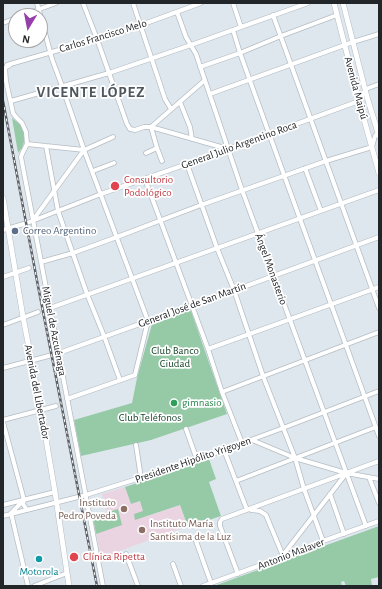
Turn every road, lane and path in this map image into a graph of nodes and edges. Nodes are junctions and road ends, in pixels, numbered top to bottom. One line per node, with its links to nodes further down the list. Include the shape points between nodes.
1 (56, 3): 10 (street)
2 (83, 3): 20 (street)
3 (133, 3): 15 (street)
4 (183, 3): 11 (street)
5 (201, 3): 11 (street, Carlos Francisco Melo)
6 (233, 3): 16 (street)
7 (308, 3): 13 (street)
8 (334, 3): 14 (main road, Avenida Maipú)
9 (343, 3): 21 (main road, Avenida Maipú)
10 (42, 8)
11 (186, 9): 12 (street, Carlos Francisco Melo)
12 (177, 12): 15 (street, Carlos Francisco Melo); 23 (street, Ángel Monasterio)
13 (273, 15): 16 (street); 19 (street)
14 (337, 15): 19 (street); 24 (main road, Avenida Maipú)
15 (141, 25): 20 (street, Carlos Francisco Melo); 27 (street)
16 (241, 27): 17 (street)
17 (233, 30): 23 (street); 26 (street)
18 (379, 34): 21 (street)
19 (281, 36): 26 (street); 29 (street)
20 (97, 39): 25 (street, Carlos Francisco Melo); 32 (street)
21 (353, 42): 24 (street); 38 (main road, Avenida Maipú)
22 (48, 44): 25 (street)
23 (190, 45): 27 (street); 31 (street, Ángel Monasterio)
24 (345, 45): 29 (street); 41 (main road, Avenida Maipú)
25 (50, 52): 28 (street, Carlos Francisco Melo); 37 (street)
26 (240, 53): 31 (street); 35 (street)
27 (152, 58): 32 (street); 43 (street, via 165,99)
28 (10, 65): 30 (street, Carlos Francisco Melo); 33 (street, Miguel de Azcuénaga, via 6,68)
29 (292, 65): 35 (street); 44 (street)
30 (4, 67): 33 (street, Miguel de Azcuénaga)
31 (200, 67): 34 (street, Ángel Monasterio)
32 (109, 73): 37 (street); 45 (street, via 130,129)
33 (6, 80): 40 (street, Miguel de Azcuénaga)
34 (205, 80): 39 (street, Ángel Monasterio); 42 (street)
35 (250, 80): 39 (street); 46 (street)
36 (379, 84): 38 (street)
37 (62, 86): 40 (street); 55 (street)
38 (366, 89): 41 (street); 47 (main road, Avenida Maipú)
39 (210, 94): 54 (street, Ángel Monasterio)
40 (10, 101): 50 (street, Miguel de Azcuénaga, via 14,115 24,127)
41 (359, 101): 44 (street, General Julio Argentino Roca); 52 (main road, Avenida Maipú)
42 (180, 102): 43 (street); 49 (street)
43 (171, 109): 45 (street)
44 (311, 119): 46 (street, General Julio Argentino Roca); 58 (street)
45 (151, 127): 49 (street); 53 (street)
46 (269, 134): 54 (street, General Julio Argentino Roca); 64 (street)
47 (379, 134): 52 (street, via 373,139)
48 (113, 137): 55 (street)
49 (192, 139): 54 (street)
50 (27, 144): 51 (street); 76 (street, Miguel de Azcuénaga, via 21,158)
51 (46, 146): 55 (street); 66 (street)
52 (372, 147): 58 (street); 63 (main road, Avenida Maipú)
53 (157, 148): 56 (street); 57 (street)
54 (228, 149): 60 (street, General Julio Argentino Roca); 67 (street, Ángel Monasterio)
55 (84, 150): 62 (street); 66 (street)
56 (146, 152)
57 (162, 161)
58 (326, 161): 61 (street); 71 (street)
59 (114, 163): 62 (street)
60 (186, 164): 65 (street, General Julio Argentino Roca); 72 (street)
61 (305, 168): 64 (street); 74 (street)
62 (92, 171): 69 (street)
63 (379, 173)
64 (284, 176): 67 (street); 75 (street)
65 (145, 179): 69 (street, General Julio Argentino Roca); 77 (street)
66 (54, 190): 73 (street); 76 (street)
67 (242, 190): 72 (street); 79 (street, Ángel Monasterio)
68 (379, 190): 71 (street)
69 (101, 194): 73 (street, General Julio Argentino Roca); 80 (street)
70 (3, 198): 78 (main road, Avenida del Libertador)
71 (341, 204): 74 (street); 82 (street)
72 (202, 205): 77 (street); 83 (street)
73 (58, 211): 76 (street, General Julio Argentino Roca); 84 (street)
74 (321, 211): 75 (street)
75 (299, 218): 79 (street); 85 (street)
76 (33, 220): 78 (street, General Julio Argentino Roca); 86 (street, Miguel de Azcuénaga)
77 (160, 221): 80 (street); 87 (street)
78 (6, 229): 89 (main road, Avenida del Libertador)
79 (258, 233): 83 (street); 90 (street, Ángel Monasterio)
80 (117, 237): 84 (street); 92 (street)
81 (379, 237): 82 (street, General José de San Martín)
82 (356, 246): 85 (street, General José de San Martín); 95 (street)
83 (217, 248): 87 (street); 94 (street)
84 (73, 253): 86 (street); 96 (street)
85 (315, 261): 90 (street, General José de San Martín); 97 (street)
86 (41, 262): 99 (street, Miguel de Azcuénaga)
87 (175, 263): 92 (street); 98 (street)
88 (29, 268): 89 (street)
89 (16, 273): 91 (street); 102 (main road, Avenida del Libertador)
90 (274, 276): 94 (street, General José de San Martín); 104 (street, Ángel Monasterio)
91 (3, 277)
92 (132, 278): 96 (street); 103 (street)
93 (379, 288): 95 (street)
94 (234, 290): 98 (street, General José de San Martín); 107 (street)
95 (372, 290): 97 (street); 100 (street)
96 (87, 294): 99 (street); 108 (street)
97 (331, 305): 104 (street); 109 (street)
98 (192, 306): 103 (street, General José de San Martín); 110 (street)
99 (50, 308): 111 (street, Miguel de Azcuénaga)
100 (379, 308)
101 (38, 312): 102 (street)
102 (23, 317): 105 (street); 113 (main road, Avenida del Libertador)
103 (148, 320): 108 (street, General José de San Martín); 116 (street, via 135,375)
104 (290, 320): 107 (street); 112 (street, Ángel Monasterio)
105 (3, 324)
106 (379, 332): 109 (street)
107 (248, 335): 110 (street); 115 (street)
108 (104, 336): 111 (street, General José de San Martín); 116 (street)
109 (346, 345): 112 (street); 119 (street)
110 (208, 349): 118 (street)
111 (59, 353): 113 (street, General José de San Martín); 120 (street, Miguel de Azcuénaga)
112 (305, 360): 115 (street); 123 (street, Ángel Monasterio)
113 (31, 361): 114 (street, General José de San Martín); 122 (main road, Avenida del Libertador)
114 (3, 368)
115 (263, 376): 118 (street); 125 (street)
116 (120, 380): 120 (street)
117 (379, 391): 119 (street, Presidente Hipólito Yrigoyen)
118 (222, 392): 130 (street)
119 (365, 397): 123 (street, Presidente Hipólito Yrigoyen); 126 (street)
120 (67, 399): 145 (street, Miguel de Azcuénaga)
121 (56, 406): 122 (street)
122 (41, 410): 124 (street); 143 (main road, Avenida del Libertador)
123 (324, 412): 125 (street, Presidente Hipólito Yrigoyen); 131 (street, Ángel Monasterio)
124 (3, 421): 146 (street)
125 (283, 428): 129 (street, Presidente Hipólito Yrigoyen); 134 (street)
126 (376, 428): 128 (street); 131 (street)
127 (186, 429): 135 (street)
128 (379, 436)
129 (252, 440): 130 (street, Presidente Hipólito Yrigoyen); 134 (street)
130 (242, 443): 133 (street, Presidente Hipólito Yrigoyen)
131 (335, 443): 134 (street); 137 (street, Ángel Monasterio)
132 (136, 445): 139 (street)
133 (224, 450): 135 (street, Presidente Hipólito Yrigoyen); 141 (street)
134 (295, 458): 137 (street); 141 (street); 142 (street)
135 (198, 460): 139 (street, Presidente Hipólito Yrigoyen)
136 (379, 461): 137 (street)
137 (346, 473): 138 (street); 142 (street); 144 (street); 156 (street, Ángel Monasterio)
138 (369, 477): 140 (street); 148 (street)
139 (141, 478): 145 (street, Presidente Hipólito Yrigoyen)
140 (379, 479)
141 (236, 481): 151 (street)
142 (304, 489): 151 (street); 153 (street)
143 (55, 492): 146 (street); 147 (main road, Avenida del Libertador)
144 (330, 494): 153 (street); 157 (street)
145 (86, 495): 147 (street, Presidente Hipólito Yrigoyen); 169 (street, Miguel de Azcuénaga)
146 (24, 500): 149 (street); 150 (street, via 23,504); 152 (street)
147 (57, 503): 150 (street, Presidente Hipólito Yrigoyen); 163 (main road, Avenida del Libertador)
148 (379, 503)
149 (3, 505)
150 (27, 510): 152 (street, Presidente Hipólito Yrigoyen)
151 (247, 510): 161 (street, via 260,511 266,516); 164 (street, via 220,522)
152 (11, 513): 154 (street, Presidente Hipólito Yrigoyen); 166 (street)
153 (314, 515): 159 (street); 161 (street)
154 (3, 516)
155 (379, 522): 156 (street, Antonio Malaver)
156 (366, 526): 157 (street, Antonio Malaver)
157 (344, 534): 159 (street, Antonio Malaver)
158 (196, 541): 165 (street)
159 (323, 541): 161 (street, Antonio Malaver)
160 (126, 554): 170 (street)
161 (283, 556): 164 (street, Antonio Malaver)
162 (173, 564): 171 (street)
163 (67, 574): 167 (street); 168 (main road, Avenida del Libertador)
164 (238, 574): 165 (street, Antonio Malaver)
165 (211, 583): 172 (street, Antonio Malaver)
166 (28, 586)
167 (34, 586)
168 (69, 586)
169 (103, 586)
170 (138, 586)
171 (181, 586)
172 (204, 586)

